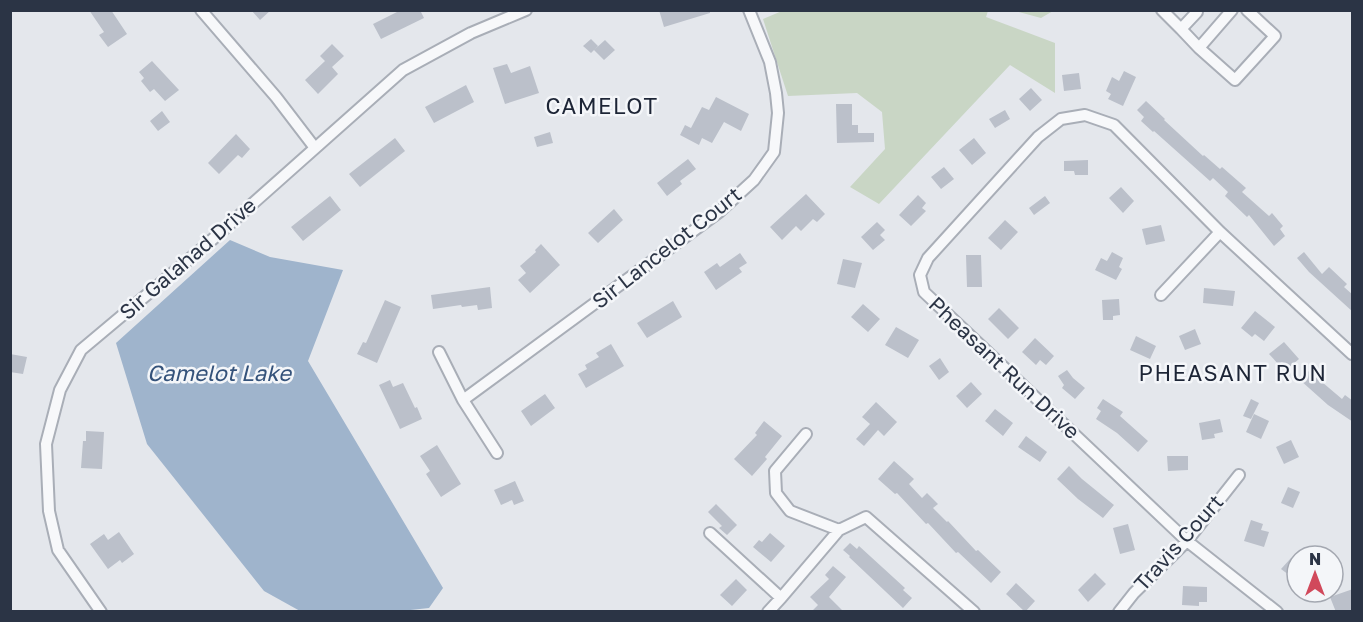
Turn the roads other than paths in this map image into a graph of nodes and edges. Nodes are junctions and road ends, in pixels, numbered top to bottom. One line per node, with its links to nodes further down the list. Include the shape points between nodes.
1 (201, 10): 10 (street)
2 (526, 10): 10 (street, Sir Galahad Drive, via 471,33 403,70)
3 (749, 10): 15 (street, Sir Lancelot Court, via 770,62 778,113 774,152 754,180 719,212)
4 (1162, 10): 8 (street)
5 (1232, 10): 9 (street)
6 (1247, 10): 9 (street, via 1275,36 1235,80)
7 (1197, 12): 8 (street)
8 (1181, 29): 9 (street)
9 (1198, 48)
10 (315, 148): 23 (street, Sir Galahad Drive, via 81,351 60,390 46,444 49,511 58,550)
11 (1220, 232): 12 (street); 14 (street, Pheasant Run Drive); 21 (street, Pheasant Run Drive, via 1114,125 1085,115 1061,119 1038,137 928,258 920,275 924,292)
12 (1161, 295)
13 (439, 352): 15 (street)
14 (1353, 354)
15 (463, 400): 17 (street)
16 (806, 434): 19 (street, via 775,471 776,494 790,511)
17 (497, 453)
18 (1239, 475): 21 (street, Travis Court)
19 (839, 530): 22 (street); 25 (street, via 866,517)
20 (710, 533): 22 (street)
21 (1187, 541): 26 (street, Travis Court); 27 (street, Pheasant Run Drive)
22 (781, 598): 24 (street)
23 (101, 612)
24 (768, 612)
25 (974, 612)
26 (1119, 612)
27 (1277, 612)

